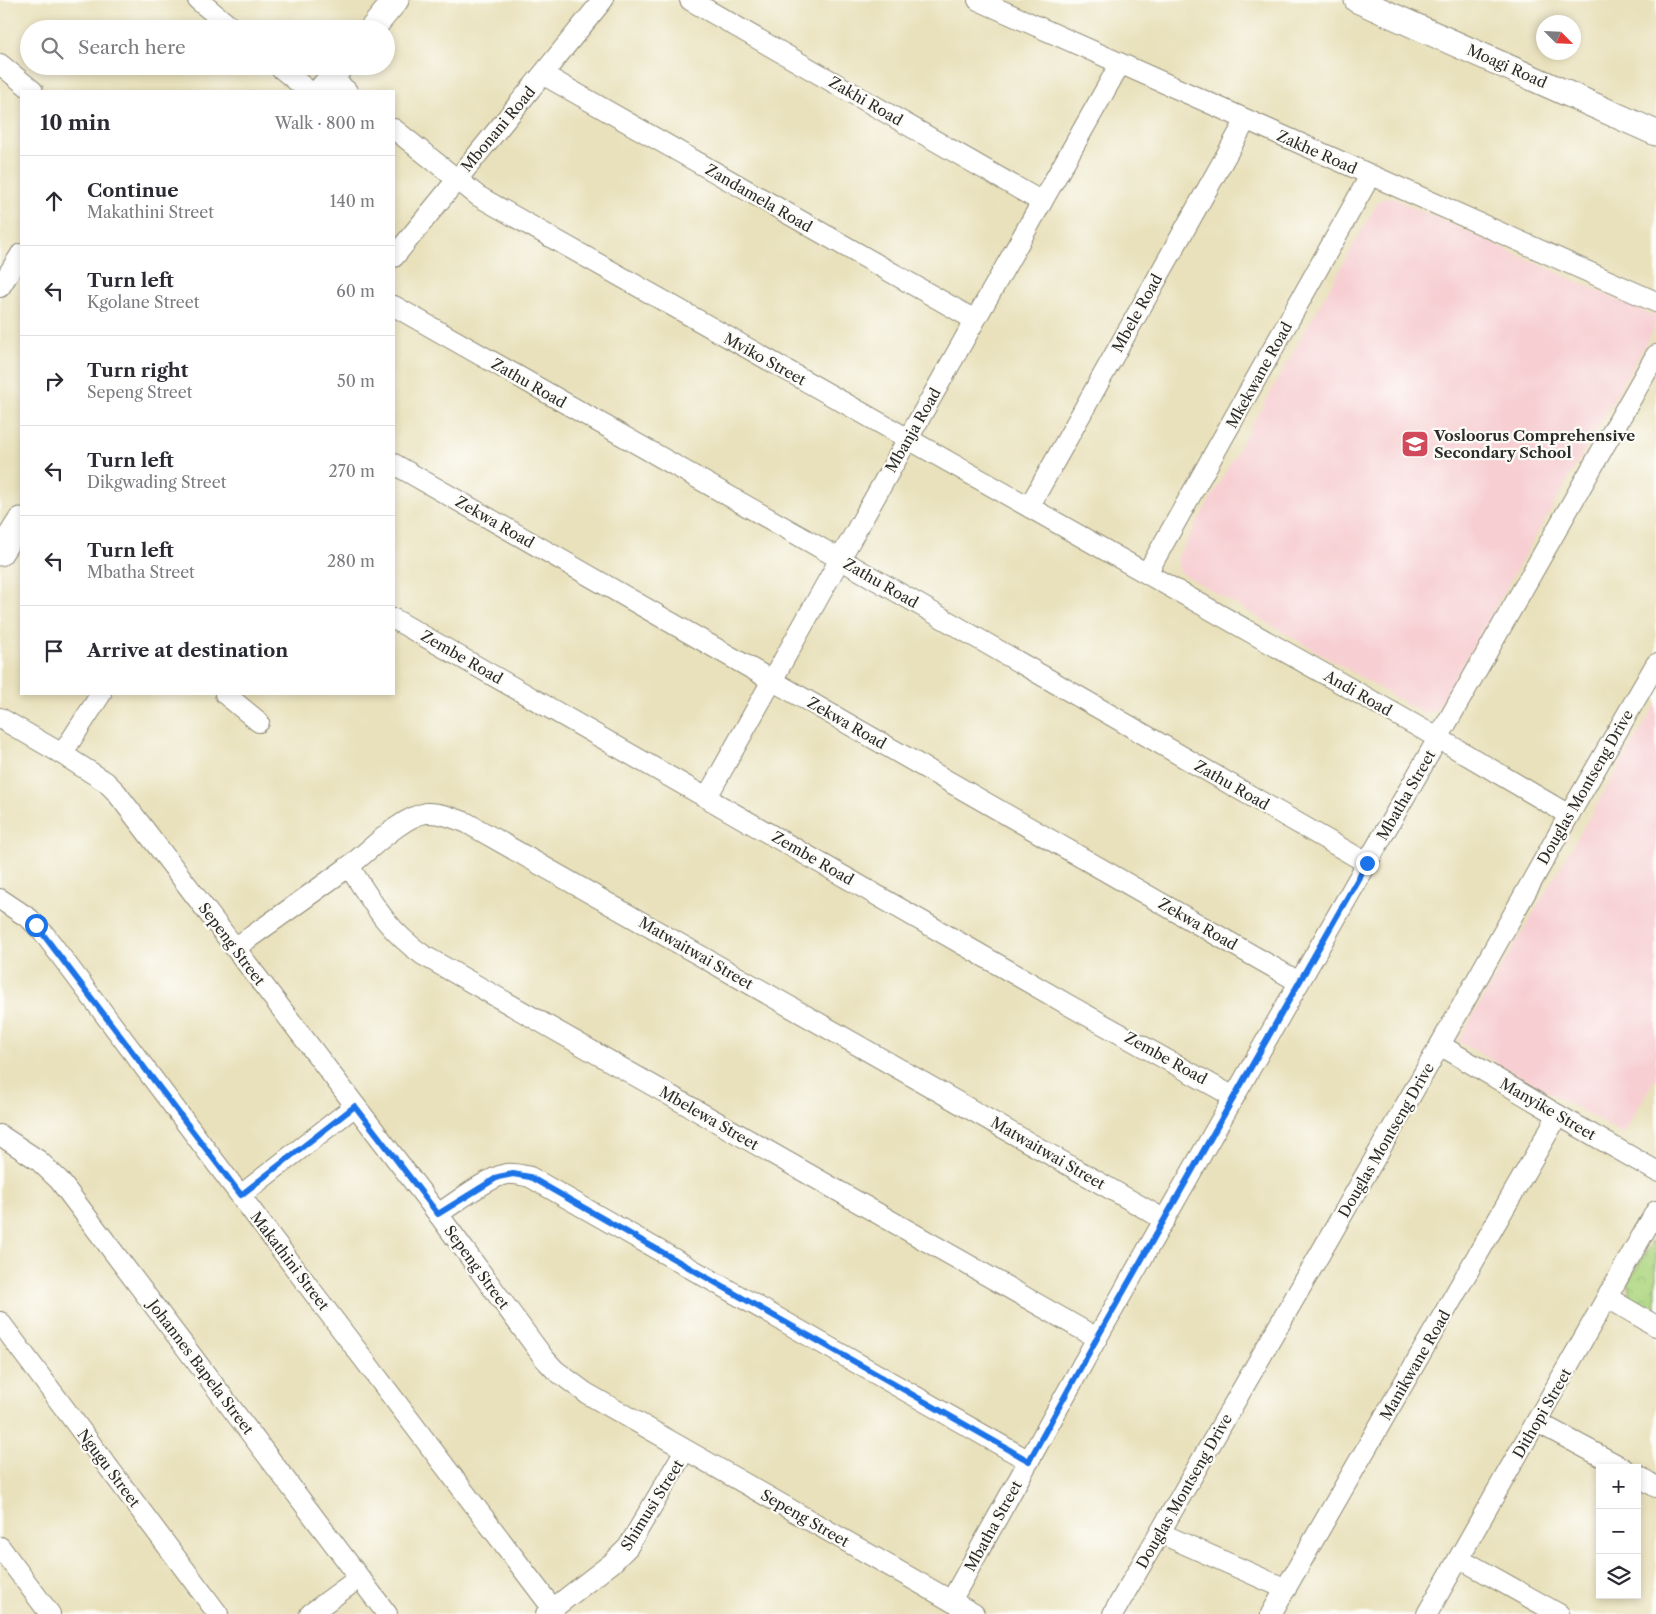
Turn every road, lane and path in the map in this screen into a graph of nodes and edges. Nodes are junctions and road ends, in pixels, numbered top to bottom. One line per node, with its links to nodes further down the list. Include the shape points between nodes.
1 (198, 0): 7 (street)
2 (396, 0): 8 (street)
3 (603, 0): 11 (street, Mbonani Road)
4 (690, 0): 20 (street, Zakhi Road)
5 (978, 0): 10 (street, Zakhe Road)
6 (1357, 0): 17 (street, Moagi Road)
7 (222, 20)
8 (379, 20)
9 (0, 64): 13 (street)
10 (1120, 64): 15 (street, Zakhe Road); 20 (street, Mbanja Road)
11 (544, 74): 19 (street, Mbonani Road); 26 (street, Zandamela Road)
12 (289, 75): 14 (street)
13 (32, 90)
14 (308, 90)
15 (1246, 120): 18 (street, Zakhe Road); 30 (street, Mbele Road)
16 (395, 130): 19 (street, Mviko Street)
17 (1656, 133)
18 (1370, 176): 24 (street, Zakhe Road); 34 (street, Mkekwane Road)
19 (456, 180): 22 (street, Mbonani Road); 28 (street, Mviko Street, via 478,196)
20 (1042, 202): 26 (street, Mbanja Road)
21 (20, 256): 23 (street)
22 (395, 256)
23 (0, 287)
24 (1656, 302)
25 (395, 307): 33 (street, Zathu Road)
26 (975, 320): 28 (street, Mbanja Road)
27 (1656, 356): 42 (street, Mbatha Street)
28 (908, 440): 30 (street, Mviko Street); 33 (street, Mbanja Road)
29 (395, 465): 37 (street, Zekwa Road)
30 (1029, 507): 34 (street, Mviko Street)
31 (20, 522): 32 (street)
32 (0, 553)
33 (840, 559): 37 (street, Mbanja Road); 46 (street, Zathu Road)
34 (1147, 574): 42 (street, Andi Road)
35 (395, 620): 44 (street, Zembe Road)
36 (1656, 664): 45 (street, Douglas Montseng Drive)
37 (772, 680): 44 (street, Mbanja Road); 50 (street, Zekwa Road)
38 (100, 695): 43 (street)
39 (226, 695): 41 (street)
40 (0, 718): 43 (street, Sepeng Street)
41 (259, 722)
42 (1438, 738): 45 (street, Andi Road); 46 (street, Mbatha Street)
43 (62, 754): 49 (street, Sepeng Street, via 112,787)
44 (707, 797): 52 (street, Zembe Road)
45 (1569, 815): 51 (street, Douglas Montseng Drive)
46 (1367, 863): 50 (street, Mbatha Street)
47 (349, 866): 49 (street, Matwaitwai Street); 60 (street, Matwaitwai Street, via 416,816 437,813 467,823); 64 (street, Mbelewa Street, via 385,922 406,944)
48 (0, 899): 57 (street, Makathini Street, via 30,919 46,935)
49 (235, 948): 53 (street, Sepeng Street)
50 (1300, 982): 52 (street, Mbatha Street)
51 (1440, 1045): 54 (street, Manyike Street); 71 (street, Douglas Montseng Drive)
52 (1234, 1097): 60 (street, Mbatha Street)
53 (355, 1106): 57 (street); 59 (street, Sepeng Street)
54 (1558, 1115): 56 (street, Manyike Street); 75 (street, Manikwane Road)
55 (0, 1135): 74 (street, Johannes Bapela Street, via 38,1160 59,1180)
56 (1656, 1171)
57 (241, 1195): 77 (street, Makathini Street)
58 (1656, 1212): 61 (street, Dithopi Street)
59 (438, 1214): 66 (street, Sepeng Street, via 555,1370 586,1393); 67 (street, via 498,1177 513,1174 530,1177)
60 (1165, 1220): 64 (street, Mbatha Street)
61 (1608, 1298): 63 (street); 65 (street, Dithopi Street)
62 (0, 1322): 79 (street, Ngugu Street)
63 (1656, 1326)
64 (1097, 1338): 67 (street, Mbatha Street)
65 (1537, 1422): 68 (street); 73 (street, Dithopi Street)
66 (685, 1450): 76 (street, Sepeng Street); 77 (street, Shimusi Street, via 628,1547)
67 (1029, 1461): 76 (street, Mbatha Street)
68 (1616, 1464)
69 (1641, 1478): 70 (street)
70 (1656, 1487)
71 (1160, 1533): 75 (street); 83 (street, Douglas Montseng Drive)
72 (0, 1547): 78 (street)
73 (1459, 1558): 85 (street, Dithopi Street); 86 (street)
74 (359, 1578): 80 (street); 81 (street, Johannes Bapela Street)
75 (1286, 1589): 84 (street, Manikwane Road)
76 (951, 1601): 82 (street, Sepeng Street)
77 (549, 1611)
78 (50, 1614)
79 (218, 1614)
80 (310, 1614)
81 (387, 1614)
82 (974, 1614)
83 (1114, 1614)
84 (1271, 1614)
85 (1427, 1614)
86 (1559, 1614)

